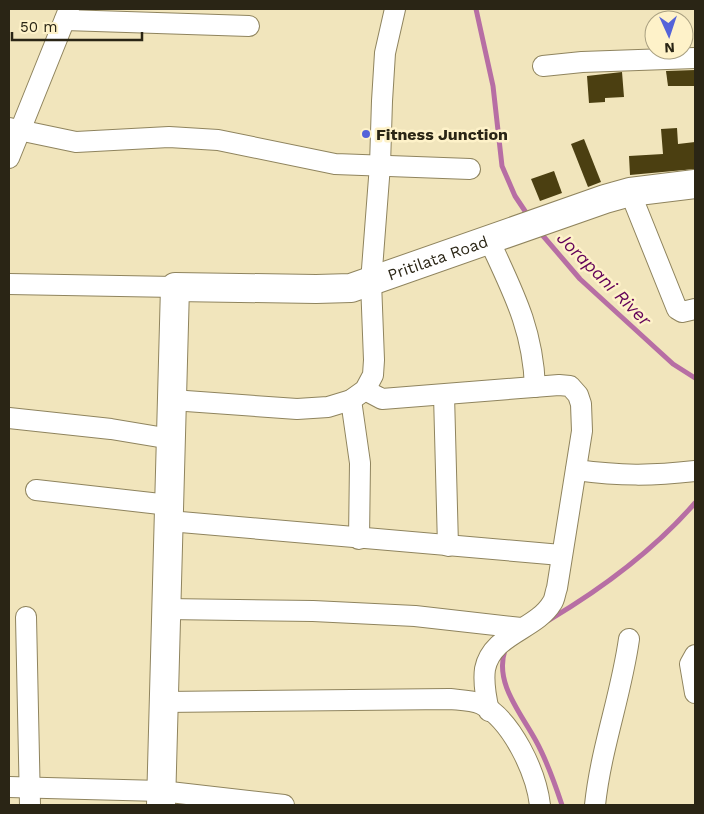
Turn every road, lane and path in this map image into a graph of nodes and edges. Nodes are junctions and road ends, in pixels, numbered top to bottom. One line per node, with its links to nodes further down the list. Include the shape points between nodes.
1 (395, 9): 8 (street, via 385,53)
2 (67, 14): 3 (street); 6 (street)
3 (249, 26)
4 (695, 58): 5 (street)
5 (543, 66)
6 (15, 130): 7 (street); 8 (street, via 76,142 169,137 218,140 328,163)
7 (9, 158)
8 (380, 165): 9 (street); 13 (street)
9 (470, 169)
10 (695, 184): 11 (street, Pritilata Road)
11 (630, 192): 12 (street, Pritilata Road); 16 (street, via 677,309 682,312)
12 (494, 239): 13 (street, Pritilata Road); 17 (street, via 527,328 534,358)
13 (371, 282): 15 (street, Pritilata Road, via 332,289); 18 (street, via 374,360 372,375)
14 (9, 284): 15 (street)
15 (175, 288): 20 (street)
16 (695, 309)
17 (535, 387): 19 (street); 23 (street, via 570,386 578,395 582,431)
18 (358, 395): 19 (street, via 382,399); 20 (street, via 328,407 297,409); 27 (street)
19 (444, 395): 28 (street)
20 (172, 400): 22 (street)
21 (9, 418): 22 (street)
22 (171, 439): 26 (street)
23 (576, 470): 24 (street, via 622,476); 29 (street)
24 (695, 471)
25 (36, 490): 26 (street)
26 (169, 513): 27 (street); 30 (street)
27 (359, 539): 28 (street)
28 (448, 546): 29 (street)
29 (561, 555): 32 (street, via 553,602 540,616)
30 (166, 609): 32 (street, via 359,613); 36 (street)
31 (26, 617): 39 (street)
32 (521, 628): 37 (street, via 490,656 485,669)
33 (629, 639): 43 (street, via 618,701 600,763)
34 (695, 656): 35 (street, via 690,664)
35 (695, 693)
36 (164, 702): 37 (street, via 450,699 480,704); 40 (street)
37 (489, 711): 42 (street, via 498,717 530,764)
38 (9, 787): 39 (street)
39 (30, 796): 40 (street)
40 (161, 798): 41 (street)
41 (284, 805)
42 (540, 805)
43 (595, 805)

